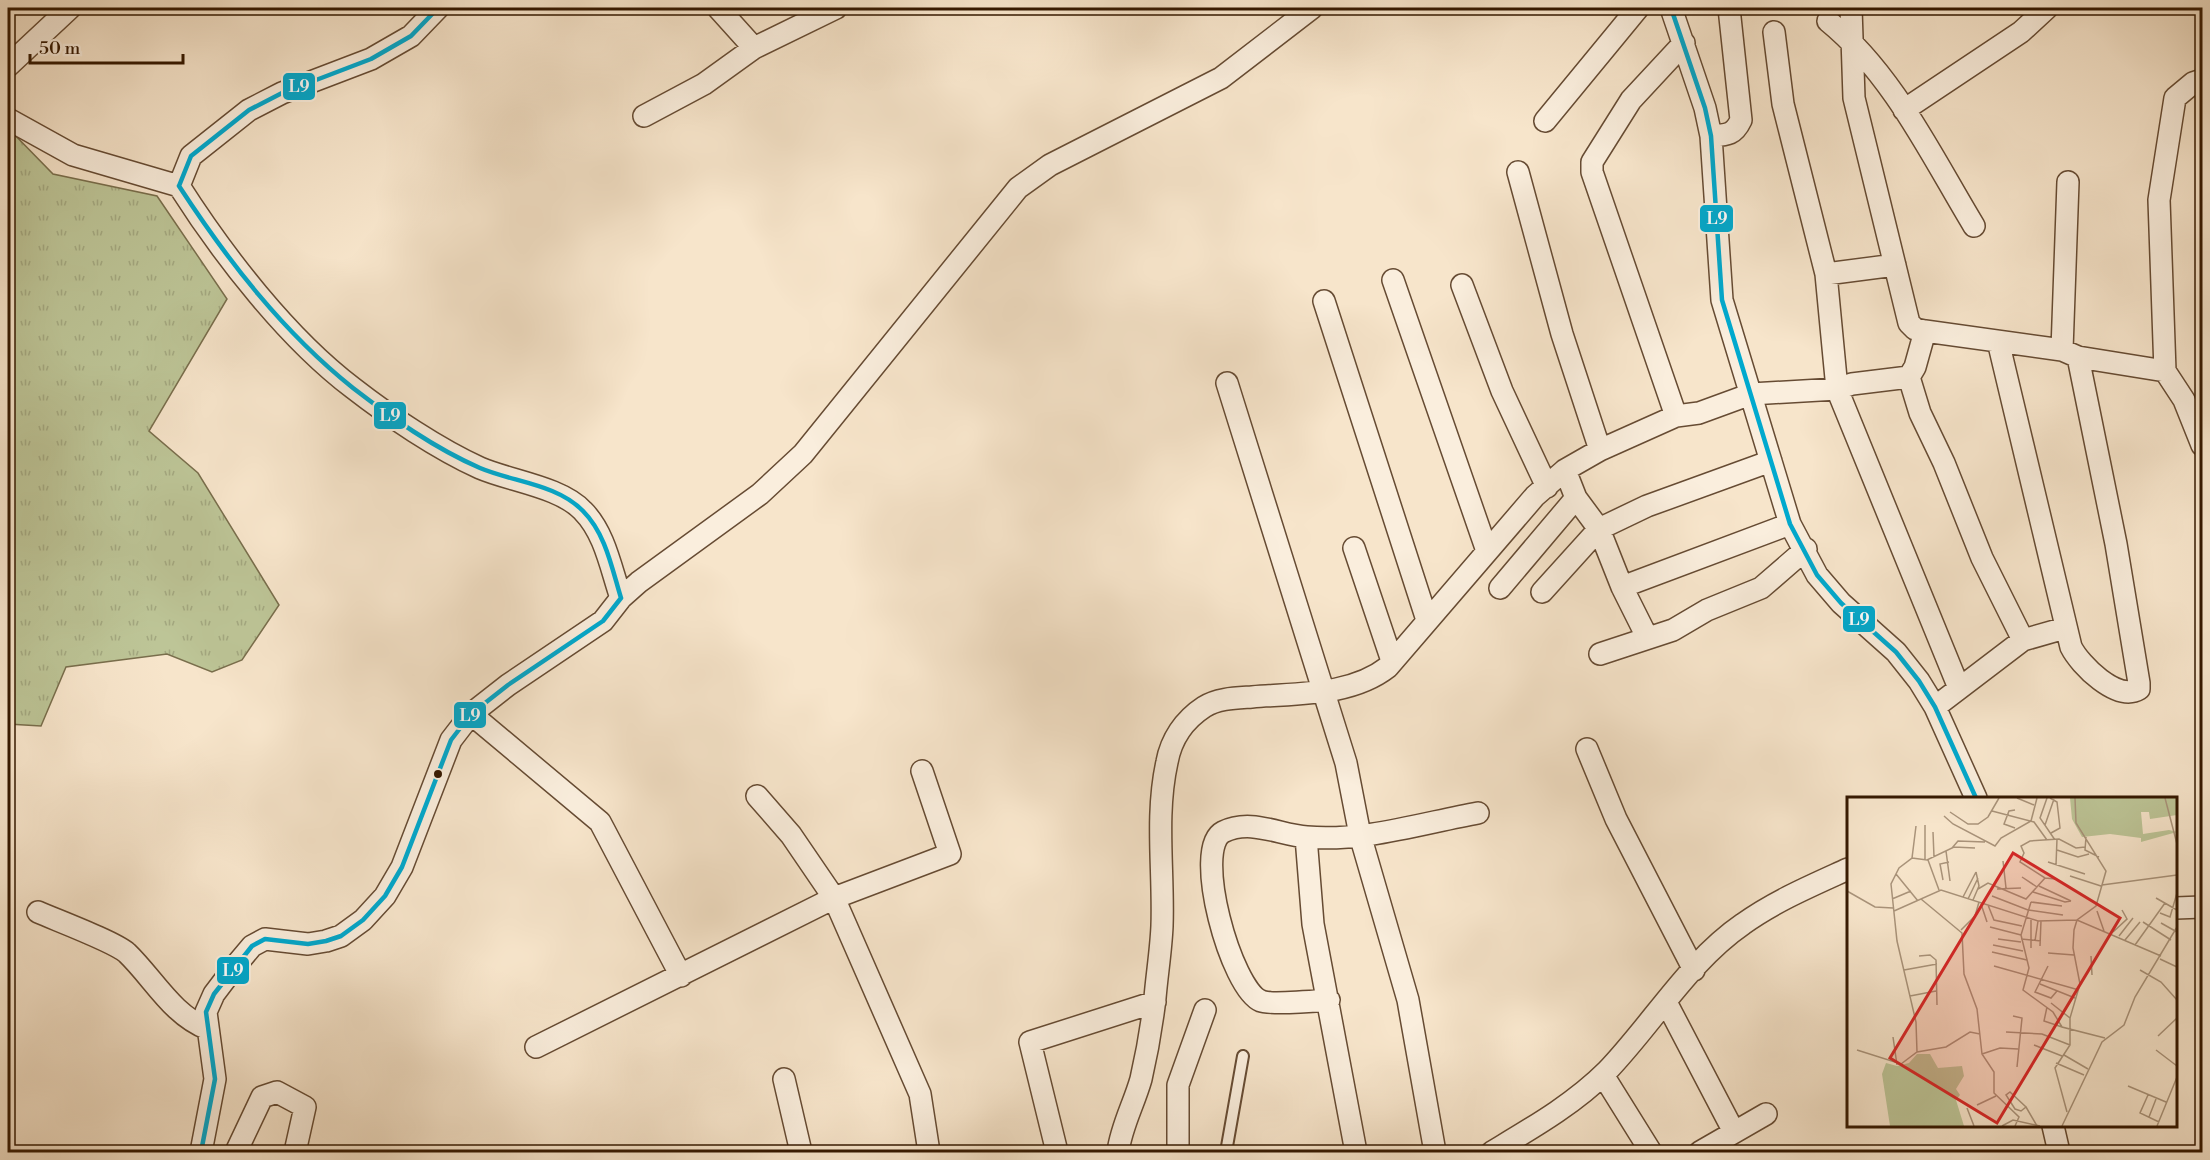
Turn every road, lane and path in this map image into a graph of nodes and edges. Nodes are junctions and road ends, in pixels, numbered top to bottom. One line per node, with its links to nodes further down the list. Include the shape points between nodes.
1 (70, 8): 16 (street)
2 (438, 8): 25 (street, via 411,36 371,59 249,110 191,156)
3 (718, 8): 15 (street)
4 (836, 8): 15 (street)
5 (1312, 8): 55 (street, via 1221,78 1050,165 1018,188 803,454 760,494)
6 (1638, 8): 21 (street)
7 (1671, 8): 14 (street)
8 (1730, 8): 22 (street, via 1741,120 1730,134)
9 (1851, 8): 13 (street)
10 (2047, 8): 18 (street, via 2021,32)
11 (1828, 21): 13 (street)
12 (1774, 32): 28 (street, via 1783,104)
13 (1853, 41): 18 (street); 27 (street, via 1854,98)
14 (1683, 43): 22 (street); 40 (street, via 1631,100 1592,162 1592,172)
15 (754, 48): 19 (street, via 704,84)
16 (8, 66)
17 (2202, 80): 35 (street, via 2175,98 2159,200)
18 (1904, 110): 26 (street)
19 (644, 116)
20 (8, 119): 25 (street, via 73,155)
21 (1545, 121)
22 (1711, 136): 39 (street, via 1722,300)
23 (1518, 172): 42 (street, via 1562,334)
24 (2068, 182): 34 (street)
25 (179, 186): 55 (street, via 202,223 254,287 310,350 353,388 478,467 568,498 585,512 600,538)
26 (1974, 226)
27 (1895, 265): 28 (street); 32 (street, via 1909,322 1915,329)
28 (1826, 274): 38 (street)
29 (1393, 280): 51 (street)
30 (1462, 285): 45 (street, via 1502,391)
31 (1324, 301): 56 (street)
32 (1925, 331): 33 (street); 36 (street)
33 (1998, 341): 34 (street); 57 (street)
34 (2070, 354): 35 (street); 57 (street, via 2116,544 2139,689 2114,689 2086,668 2071,647)
35 (2165, 371): 41 (street, via 2184,400)
36 (1909, 377): 38 (street); 59 (street, via 1920,413 1982,558)
37 (1227, 383): 63 (street)
38 (1838, 389): 39 (street); 62 (street)
39 (1751, 394): 40 (street, via 1699,413); 43 (street)
40 (1676, 416): 42 (street)
41 (2202, 445)
42 (1600, 450): 44 (street)
43 (1771, 461): 47 (street); 48 (street, via 1647,506)
44 (1565, 470): 45 (street); 46 (street)
45 (1546, 487): 51 (street)
46 (1576, 498): 48 (street); 53 (street)
47 (1790, 524): 50 (street); 52 (street)
48 (1599, 529): 52 (street); 54 (street)
49 (1354, 548): 61 (street)
50 (1806, 549): 58 (street, via 1761,588 1707,610 1673,630); 64 (street, via 1829,589 1896,652)
51 (1487, 551): 56 (street)
52 (1622, 587): 58 (street)
53 (1500, 588)
54 (1542, 592)
55 (621, 598): 65 (street, via 603,621)
56 (1427, 620): 61 (street)
57 (2065, 628): 59 (street)
58 (1647, 636): 60 (street)
59 (2023, 639): 62 (street)
60 (1600, 654)
61 (1392, 661): 63 (street, via 1366,681)
62 (1959, 688): 64 (street)
63 (1325, 691): 71 (street, via 1346,763); 81 (street, via 1227,699 1204,707 1175,735 1167,763 1162,815 1162,925)
64 (1935, 706): 69 (street)
65 (471, 714): 79 (street, via 600,822); 84 (street, via 452,740 402,867 385,896 341,936 308,944 265,939 252,946 214,994 206,1012)
66 (1587, 749): 78 (street, via 1616,819)
67 (922, 771): 74 (street, via 950,854)
68 (757, 796): 74 (street, via 791,835)
69 (1976, 797)
70 (1478, 813): 71 (street)
71 (1360, 835): 72 (street); 102 (street, via 1408,1000)
72 (1306, 837): 80 (street, via 1312,924); 80 (street, via 1272,828 1232,828 1219,834 1210,852 1216,911 1245,989 1262,1002)
73 (1847, 869): 78 (street, via 1743,924)
74 (834, 898): 79 (street); 96 (street, via 920,1094)
75 (2202, 907): 76 (street)
76 (2177, 908)
77 (38, 912): 84 (street, via 125,951 166,999 192,1023)
78 (1694, 970): 82 (street)
79 (681, 976): 85 (street)
80 (1329, 1000): 101 (street)
81 (1155, 1002): 97 (street, via 1030,1042); 98 (street, via 1141,1078)
82 (1666, 1002): 87 (street); 91 (street)
83 (1205, 1010): 99 (street, via 1178,1084)
84 (208, 1029): 92 (street, via 215,1079)
85 (536, 1047)
86 (1242, 1056): 100 (lane)
87 (1603, 1075): 103 (street, via 1563,1108); 104 (street)
88 (784, 1078): 95 (street)
89 (1766, 1114): 91 (street)
90 (2053, 1127): 106 (street)
91 (1734, 1131): 105 (street)
92 (201, 1152)
93 (236, 1152): 94 (street, via 262,1097 277,1092 305,1107)
94 (295, 1152)
95 (801, 1152)
96 (929, 1152)
97 (1057, 1152)
98 (1118, 1152)
99 (1178, 1152)
100 (1226, 1152)
101 (1356, 1152)
102 (1435, 1152)
103 (1492, 1152)
104 (1651, 1152)
105 (1700, 1152)
106 (2059, 1152)

